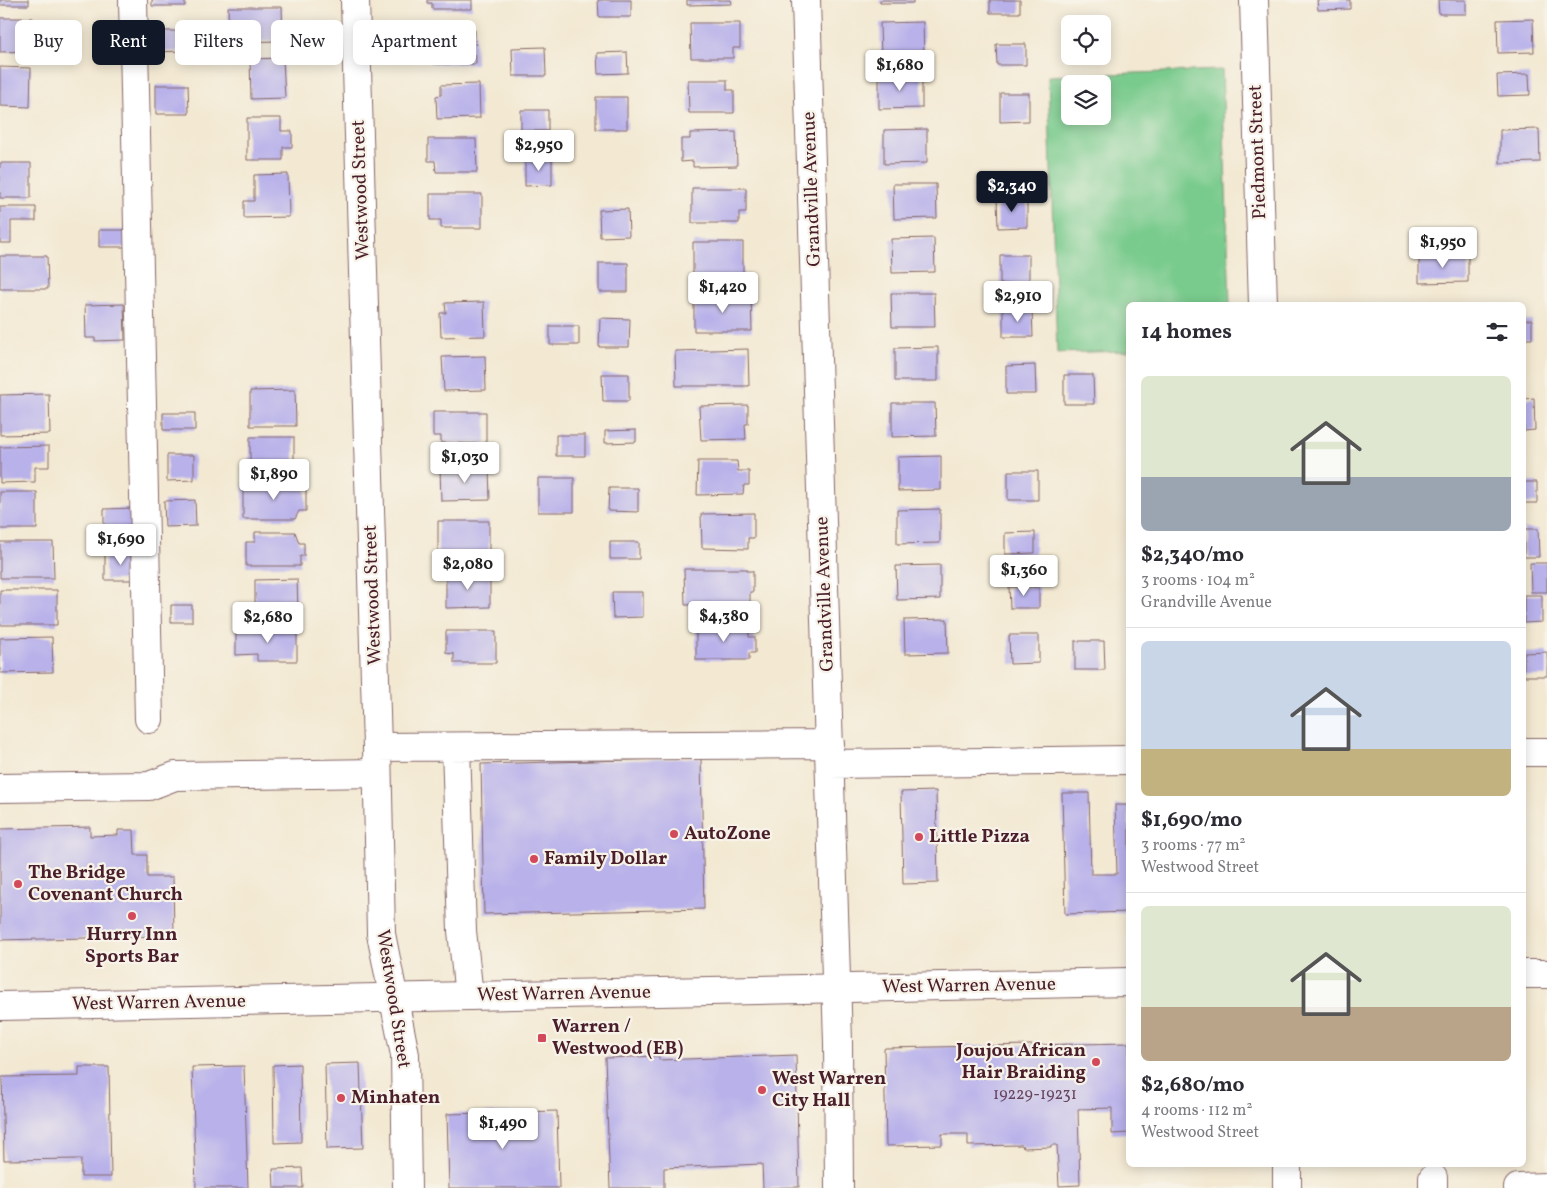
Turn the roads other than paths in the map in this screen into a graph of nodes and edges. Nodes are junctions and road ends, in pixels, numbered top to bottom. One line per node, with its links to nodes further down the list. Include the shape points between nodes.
1 (133, 0): 6 (street)
2 (355, 0): 11 (street, Westwood Street)
3 (806, 0): 10 (street, Grandville Avenue)
4 (1254, 0): 5 (street, Piedmont Street)
5 (1263, 302)
6 (149, 719)
7 (456, 747): 10 (street); 11 (street); 18 (street, via 462,931)
8 (1526, 752): 9 (street)
9 (1547, 752)
10 (830, 754): 12 (street); 17 (street, Grandville Avenue)
11 (377, 760): 13 (street, via 175,776 149,786); 19 (street, Westwood Street, via 381,934)
12 (1126, 760)
13 (0, 788)
14 (1526, 974): 15 (street)
15 (1547, 974)
16 (1126, 982): 17 (street, West Warren Avenue)
17 (836, 988): 18 (street, West Warren Avenue); 25 (street, Grandville Avenue)
18 (469, 996): 19 (street, West Warren Avenue)
19 (394, 998): 20 (street, West Warren Avenue); 24 (street, Westwood Street, via 405,1055)
20 (0, 1006)
21 (1287, 1167): 26 (street)
22 (1520, 1184): 23 (street)
23 (1547, 1187)
24 (407, 1188)
25 (839, 1188)
26 (1287, 1188)

